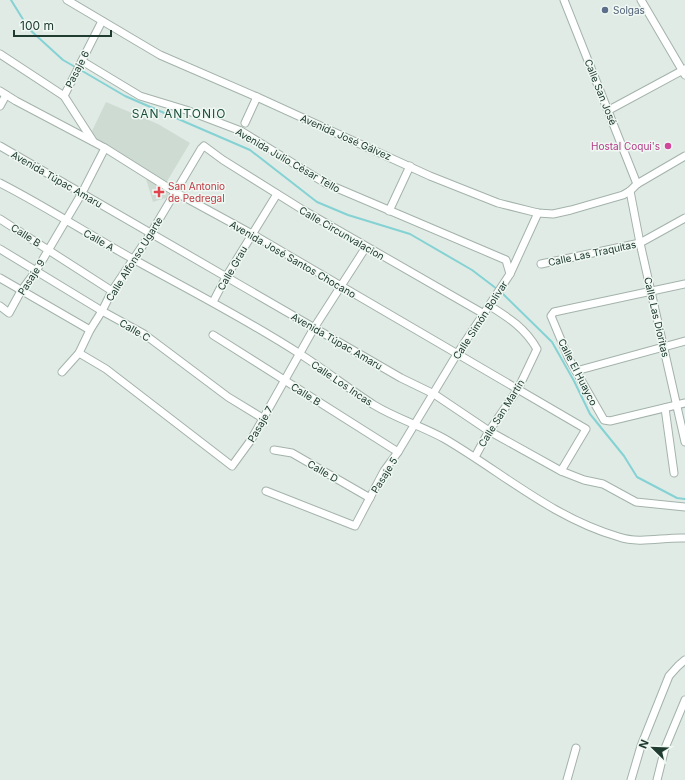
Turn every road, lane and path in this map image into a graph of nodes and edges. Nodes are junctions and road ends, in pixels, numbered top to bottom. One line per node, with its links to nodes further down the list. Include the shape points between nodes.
1 (67, 0): 4 (street, Avenida José Gálvez)
2 (641, 0): 7 (street)
3 (566, 1): 12 (street, Calle San José)
4 (102, 21): 6 (street, Pasaje 6); 10 (street, Avenida José Gálvez, via 165,58)
5 (0, 54): 9 (street)
6 (82, 60): 9 (street, Pasaje 6); 26 (street, Avenida Julio César Tello, via 140,96 241,131 324,183)
7 (684, 72): 12 (street)
8 (3, 93): 11 (street); 14 (street, Avenida José Santos Chocano)
9 (64, 96): 14 (street)
10 (257, 97): 13 (street); 19 (street, Avenida José Gálvez)
11 (0, 106)
12 (608, 110): 21 (street, Calle San José)
13 (245, 123)
14 (93, 142): 17 (street, Avenida José Santos Chocano)
15 (0, 146): 24 (street, Avenida Túpac Amaru)
16 (204, 146): 23 (street, Calle Alfonso Ugarte); 25 (street, Calle Circunvalacion)
17 (105, 148): 23 (street, Avenida José Santos Chocano); 24 (street, Pasaje 9)
18 (685, 156): 21 (street, Avenida José Gálvez)
19 (410, 166): 26 (street); 27 (street, Avenida José Gálvez, via 485,198)
20 (0, 182): 29 (street, Calle A)
21 (637, 184): 22 (street, Avenida José Gálvez)
22 (630, 191): 27 (street, Avenida José Gálvez, via 565,212); 33 (street, Calle Las Dioritas)
23 (175, 192): 31 (street, Calle Alfonso Ugarte); 32 (street, Avenida José Santos Chocano)
24 (82, 193): 29 (street, Pasaje 9); 31 (street, Avenida Túpac Amaru)
25 (277, 194): 32 (street, Calle Grau); 34 (street, Calle Circunvalacion)
26 (389, 211): 40 (street, Avenida Julio César Tello, via 506,260)
27 (538, 213): 40 (street, Calle Simón Bolivar)
28 (0, 219): 36 (street, Calle B)
29 (65, 221): 36 (street, Pasaje 9); 37 (street, Calle A)
30 (684, 221): 33 (street, Calle Las Traquitas)
31 (150, 233): 37 (street, Calle Alfonso Ugarte); 41 (street, Avenida Túpac Amaru)
32 (252, 234): 41 (street, Calle Grau); 44 (street, Avenida José Santos Chocano)
33 (640, 243): 38 (street, Calle Las Traquitas); 47 (street, Calle Las Dioritas)
34 (366, 247): 44 (street, Pasaje 7); 52 (street, Calle Circunvalacion)
35 (0, 249): 39 (street, Calle C)
36 (48, 250): 39 (street, Pasaje 9); 46 (street, Calle B)
37 (133, 259): 46 (street, Calle Alfonso Ugarte); 48 (street, Calle A)
38 (541, 264)
39 (36, 272): 45 (street, Pasaje 9); 51 (street, Calle C)
40 (510, 274): 50 (street, Calle Simón Bolivar)
41 (226, 277): 48 (street, Calle Grau); 53 (street, Avenida Túpac Amaru)
42 (0, 278): 45 (street)
43 (685, 284): 47 (street)
44 (340, 286): 53 (street, Pasaje 7); 60 (street, Avenida José Santos Chocano)
45 (22, 291): 49 (street, Pasaje 9, via 9,313); 54 (street)
46 (112, 291): 51 (street, Calle Alfonso Ugarte)
47 (651, 291): 57 (street, Calle Las Dioritas); 61 (street, Calle El Huayco, via 554,312 552,316)
48 (213, 302): 59 (street, Calle Los Incas)
49 (0, 306)
50 (490, 306): 52 (street, Calle Simón Bolivar); 64 (street, Calle San Martín, via 530,336 537,348)
51 (102, 311): 54 (street, Calle Alfonso Ugarte); 69 (street, Calle C, via 144,334 228,397)
52 (484, 314): 60 (street, Calle Simón Bolivar)
53 (314, 328): 59 (street, Pasaje 7); 65 (street, Avenida Túpac Amaru)
54 (90, 330): 58 (street, Calle Alfonso Ugarte)
55 (213, 335): 63 (street, Calle B)
56 (685, 341): 57 (street)
57 (664, 347): 61 (street); 67 (street, Calle Las Dioritas)
58 (79, 353): 62 (street, Calle Alfonso Ugarte); 69 (street, Pasaje 7, via 106,369 232,466)
59 (300, 354): 63 (street, Pasaje 7); 70 (street, Calle Los Incas, via 376,406)
60 (457, 354): 64 (street, Avenida José Santos Chocano); 65 (street, Calle Simón Bolivar)
61 (576, 371): 68 (street, Calle El Huayco, via 604,420 610,421)
62 (62, 372)
63 (284, 380): 69 (street, Pasaje 7); 74 (street, Calle B)
64 (518, 389): 71 (street, Calle San Martín); 76 (street, Avenida José Santos Chocano, via 586,429)
65 (434, 394): 70 (street, Calle Simón Bolivar); 71 (street, Avenida Túpac Amaru)
66 (685, 403): 67 (street)
67 (677, 405): 68 (street); 72 (street, Calle Las Dioritas)
68 (665, 408): 77 (street)
69 (264, 419)
70 (414, 425): 74 (street, Pasaje 5); 75 (street, Calle Los Incas, via 432,432)
71 (489, 431): 75 (street, Calle San Martín); 76 (street, Avenida Túpac Amaru)
72 (685, 442)
73 (274, 450): 79 (street, Calle D, via 292,453)
74 (398, 452): 79 (street, Pasaje 5, via 384,471)
75 (475, 457): 81 (street, Calle Los Incas, via 515,486 558,512 593,528 621,538)
76 (561, 471): 80 (street, Avenida Túpac Amaru, via 604,484 636,502)
77 (674, 473)
78 (266, 491): 79 (street, Pasaje 5, via 355,526)
79 (370, 498)
80 (685, 507)
81 (685, 538)
82 (685, 660): 86 (street, via 669,676 641,746)
83 (685, 700): 87 (street, via 665,748)
84 (576, 748): 85 (street)
85 (567, 780)
86 (631, 780)
87 (657, 780)

